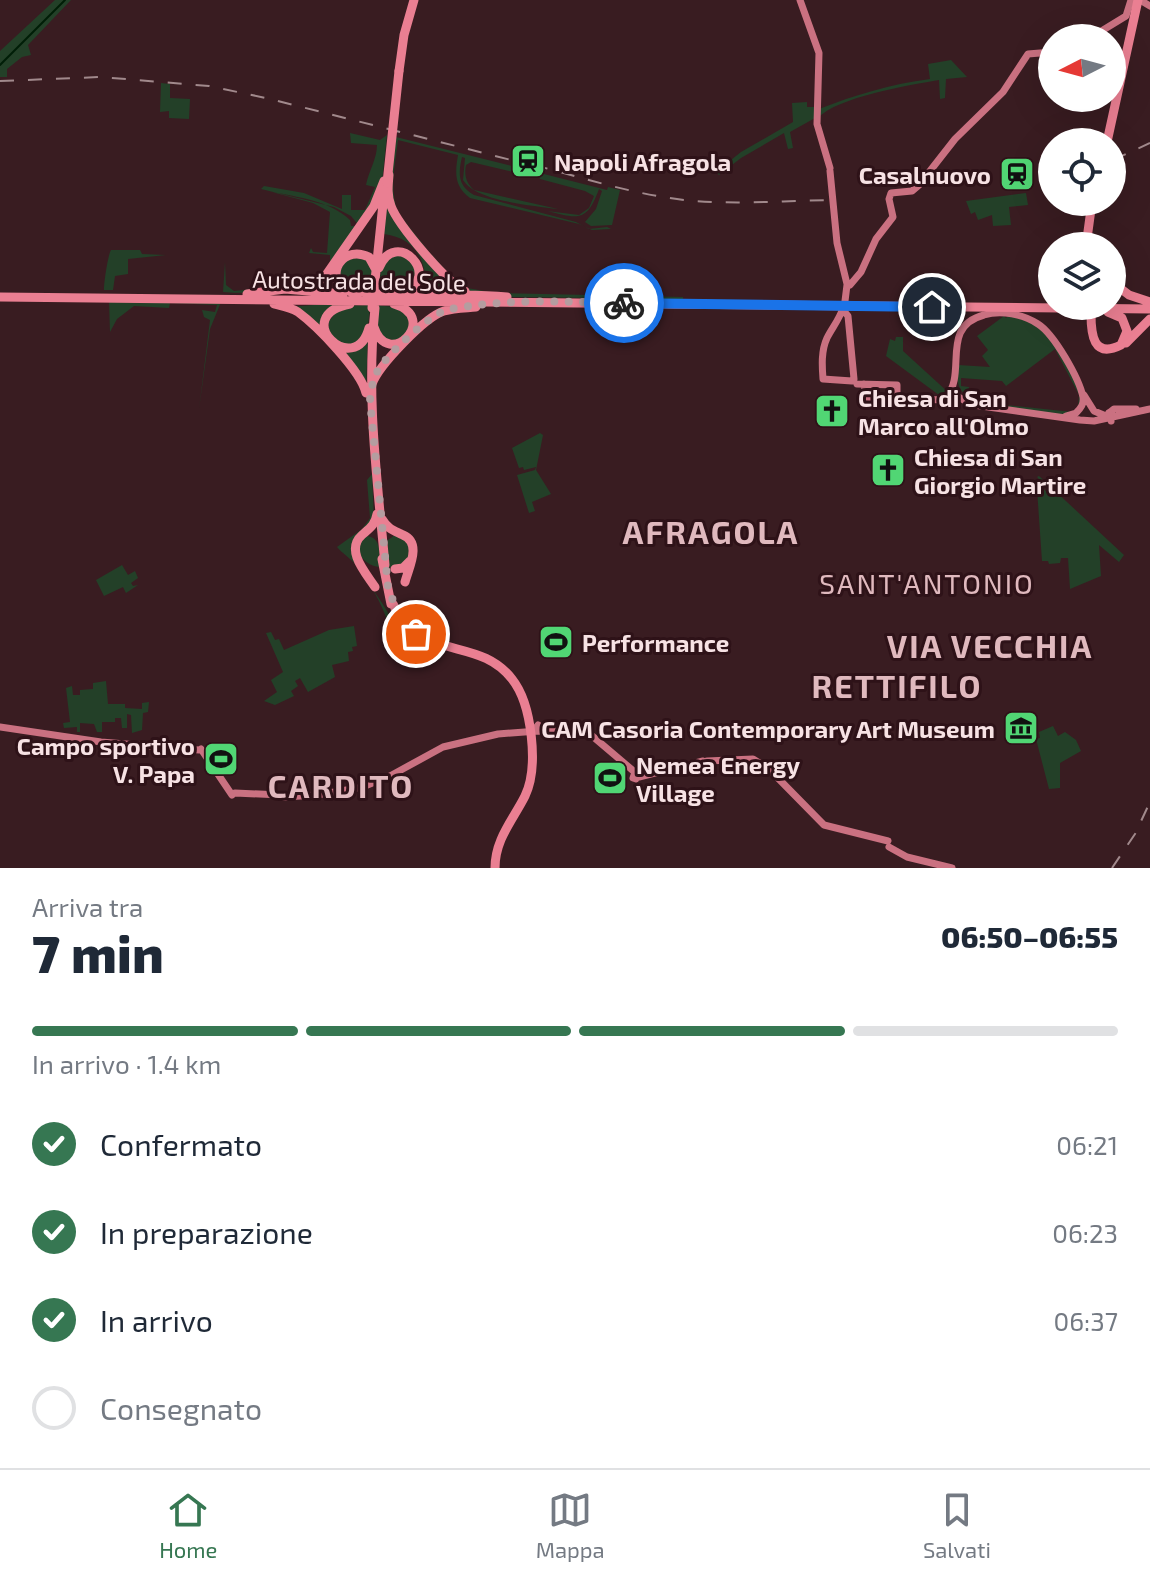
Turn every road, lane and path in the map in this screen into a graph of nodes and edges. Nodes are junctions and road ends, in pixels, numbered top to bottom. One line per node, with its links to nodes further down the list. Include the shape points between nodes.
1 (413, 0): 7 (highway)
2 (800, 0): 11 (main road, via 819,53 817,124)
3 (1136, 0): 4 (main road); 5 (main road); 8 (highway)
4 (1150, 6)
5 (1113, 24)
6 (1038, 53): 11 (main road, via 1028,54 1003,92 955,139 919,185 890,195 893,217)
7 (398, 71): 9 (highway, bridge); 9 (highway, bridge)
8 (1109, 128)
9 (386, 181): 10 (highway); 12 (highway, via 323,279); 13 (highway, via 397,218 452,283)
10 (377, 272): 17 (highway, via 366,255 353,254 339,262 338,284); 18 (highway, via 394,252 415,260 416,284); 29 (highway, bridge)
11 (849, 284): 23 (main road)
12 (285, 289): 16 (highway); 17 (highway)
13 (472, 293): 18 (highway); 19 (highway)
14 (1126, 293): 25 (highway)
15 (0, 295): 16 (highway, Autostrada del Sole)
16 (225, 297): 19 (highway, Autostrada del Sole); 20 (highway, Autostrada del Sole); 22 (highway)
17 (356, 299): 18 (highway); 22 (highway); 29 (highway, via 326,317 325,331 333,344 360,344)
18 (394, 299): 26 (highway); 29 (highway, via 413,322 404,341 383,341 376,333)
19 (554, 299): 21 (highway, Autostrada del Sole)
20 (540, 302): 26 (highway); 27 (highway, Autostrada del Sole)
21 (1038, 303)
22 (282, 306): 38 (highway, via 303,316 355,370)
23 (843, 306): 36 (main road); 36 (main road, via 827,337 823,379)
24 (1126, 306): 25 (highway)
25 (1150, 306): 27 (highway, Autostrada del Sole)
26 (467, 308): 38 (highway, via 436,315 386,360 373,380)
27 (960, 308): 28 (highway)
28 (1038, 311)
29 (373, 312): 38 (highway)
30 (1150, 319): 32 (highway, via 1114,350 1092,342)
31 (1090, 320): 33 (highway, via 1096,343 1110,349 1121,345 1127,334)
32 (1090, 320)
33 (1122, 320)
34 (955, 377): 35 (main road, via 959,336 972,321 993,313 1038,324); 39 (main road); 40 (main road, via 960,392)
35 (1075, 380): 41 (main road, via 1099,414); 42 (main road, via 1083,401 1078,412)
36 (858, 382): 37 (main road, via 865,397); 37 (main road, via 897,385)
37 (897, 399): 39 (main road)
38 (369, 400): 43 (highway)
39 (944, 400): 40 (main road, via 956,396)
40 (979, 405): 42 (main road)
41 (1146, 409): 41 (main road, via 1114,409 1110,417 1117,422); 42 (main road, via 1094,421)
42 (1039, 413)
43 (379, 511): 44 (highway, via 389,529); 45 (highway); 48 (highway)
44 (401, 534): 47 (highway, via 413,544); 48 (highway, via 388,539)
45 (359, 537): 46 (highway); 48 (highway, via 373,536)
46 (356, 556): 48 (highway, via 368,565); 51 (highway)
47 (412, 558): 48 (highway, via 405,567); 49 (highway); 50 (highway)
48 (385, 559): 53 (highway, bridge, via 388,596 398,618 423,642 496,668 520,696 528,734 529,783 495,845); 53 (highway, bridge, via 393,604 404,623 434,644 497,665 522,697 532,770)
49 (422, 571)
50 (405, 582)
51 (375, 587)
52 (0, 727): 54 (main road, via 200,750 234,794 285,796 358,787 443,747 498,734 584,729 636,775 753,759 824,825)
53 (493, 868)
54 (952, 868)

